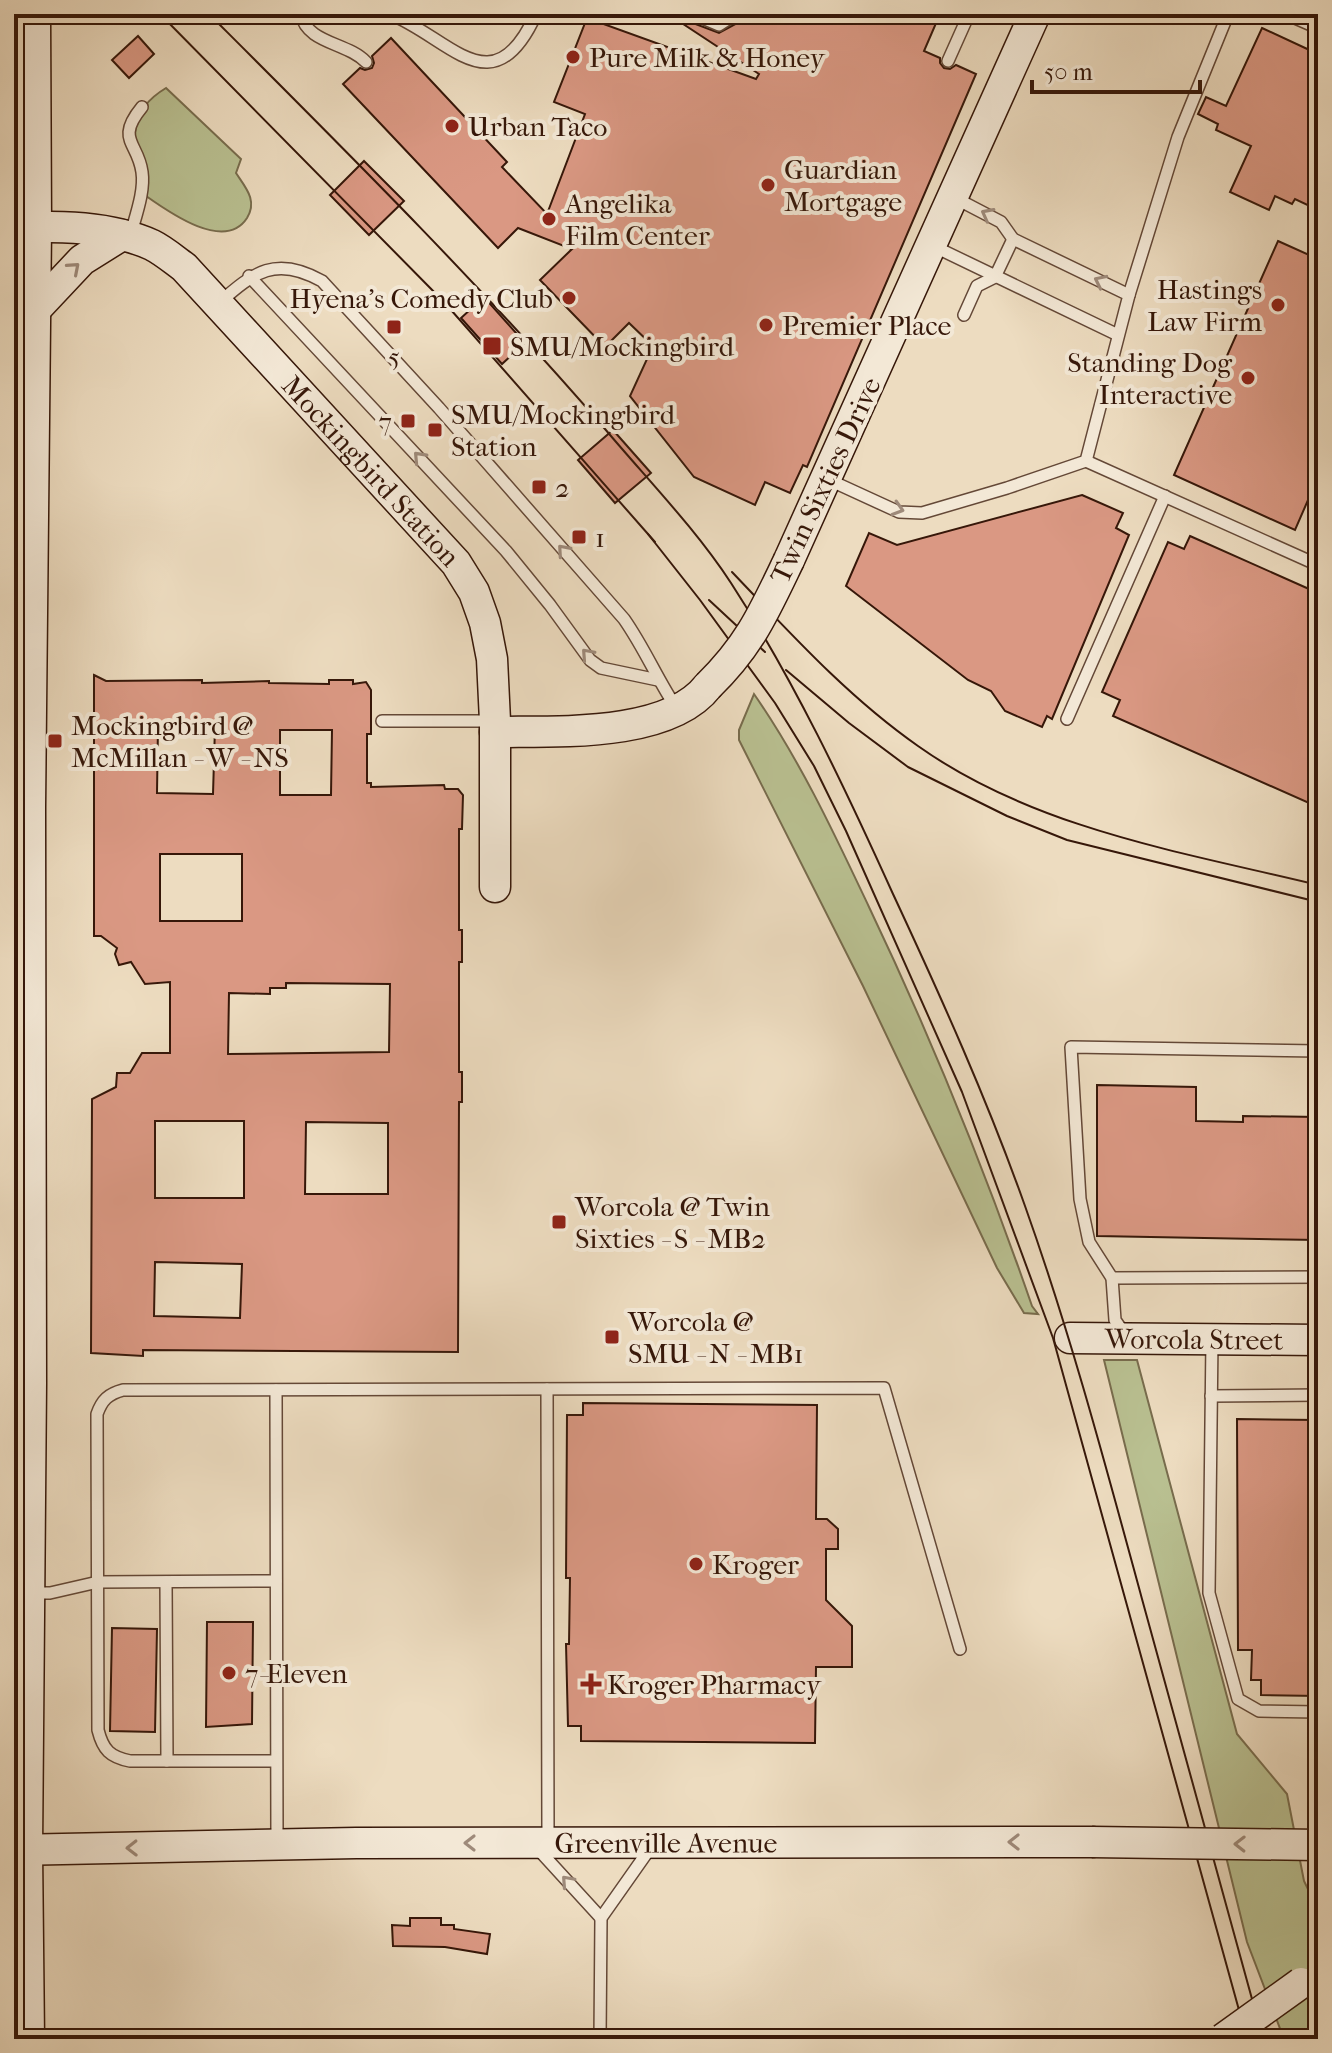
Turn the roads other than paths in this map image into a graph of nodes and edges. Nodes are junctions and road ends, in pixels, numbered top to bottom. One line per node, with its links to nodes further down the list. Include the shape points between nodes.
1 (301, 14): 13 (lane, via 311,32)
2 (390, 14): 3 (lane, via 459,55 488,62 516,50)
3 (536, 14)
4 (693, 14): 5 (lane, via 719,25)
5 (736, 14)
6 (969, 14): 12 (lane)
7 (1035, 14): 15 (main road, Twin Sixties Drive)
8 (1228, 14): 22 (lane, via 1178,137)
9 (1286, 14): 11 (lane)
10 (28, 19): 16 (main road)
11 (1318, 28)
12 (948, 61)
13 (366, 62)
14 (142, 107): 17 (lane, via 129,128 142,183)
15 (953, 197): 18 (lane, one-way to 15, via 1001,222); 19 (main road, Twin Sixties Drive)
16 (25, 227): 17 (main road, Mockingbird Station); 24 (main road)
17 (126, 236): 23 (main road, Mockingbird Station, via 155,246 184,267); 24 (main road, one-way to 17, via 82,260)
18 (1013, 239): 21 (lane); 22 (lane, one-way to 18)
19 (931, 245): 21 (lane); 29 (main road, Twin Sixties Drive)
20 (249, 276): 23 (lane); 33 (lane, one-way to 20, via 601,668 590,660 506,551); 33 (lane, one-way to 20, via 646,650 624,619 322,281 285,269)
21 (995, 277): 25 (lane, via 977,286); 26 (lane)
22 (1129, 295): 26 (lane)
23 (218, 303): 37 (main road, Mockingbird Station, via 456,563 485,623)
24 (35, 310): 27 (main road)
25 (964, 315)
26 (1118, 335): 28 (lane)
27 (24, 415): 32 (main road)
28 (1086, 461): 29 (lane, one-way to 28, via 899,512 922,513); 30 (lane)
29 (827, 479): 34 (main road, Twin Sixties Drive, bridge, via 752,637 731,664)
30 (1165, 496): 31 (lane); 35 (lane)
31 (1318, 565)
32 (22, 670): 39 (main road)
33 (658, 680): 34 (lane)
34 (678, 710): 37 (main road, Twin Sixties Drive, via 639,724 595,730)
35 (1067, 719)
36 (382, 721): 37 (lane)
37 (495, 726): 38 (main road, Mockingbird Station)
38 (495, 887)
39 (22, 1023): 43 (main road)
40 (1318, 1051): 42 (lane, via 1071,1047 1080,1199 1089,1242)
41 (1318, 1277): 42 (lane)
42 (1112, 1278): 45 (lane, via 1115,1320)
43 (22, 1312): 55 (main road)
44 (1070, 1338): 45 (main road, Worcola Street)
45 (1129, 1339): 46 (main road, Worcola Street)
46 (1212, 1339): 47 (main road, Worcola Street); 51 (lane)
47 (1318, 1340)
48 (547, 1389): 49 (lane); 56 (lane, via 884,1388); 60 (lane)
49 (276, 1390): 52 (lane); 53 (lane, via 123,1390 101,1402)
50 (1318, 1395): 51 (lane)
51 (1211, 1396): 57 (lane, via 1209,1593 1238,1699 1259,1711)
52 (276, 1581): 54 (lane); 59 (lane)
53 (98, 1582): 54 (lane); 55 (lane, via 50,1593); 58 (lane, via 102,1746 114,1758)
54 (166, 1582): 58 (lane)
55 (22, 1593): 64 (main road)
56 (960, 1649)
57 (1318, 1712)
58 (167, 1761): 59 (lane)
59 (276, 1761): 62 (lane)
60 (540, 1842): 61 (main road, Greenville Avenue); 62 (main road, Greenville Avenue, one-way to 62); 65 (lane, one-way to 60)
61 (653, 1843): 63 (main road, Greenville Avenue, one-way to 61, bridge); 65 (lane)
62 (277, 1844): 64 (main road, Greenville Avenue, one-way to 64)
63 (1318, 1845)
64 (20, 1850): 67 (main road)
65 (601, 1918): 68 (lane)
66 (1310, 1979): 69 (main road, bridge)
67 (29, 2039)
68 (600, 2039)
69 (1223, 2039)

